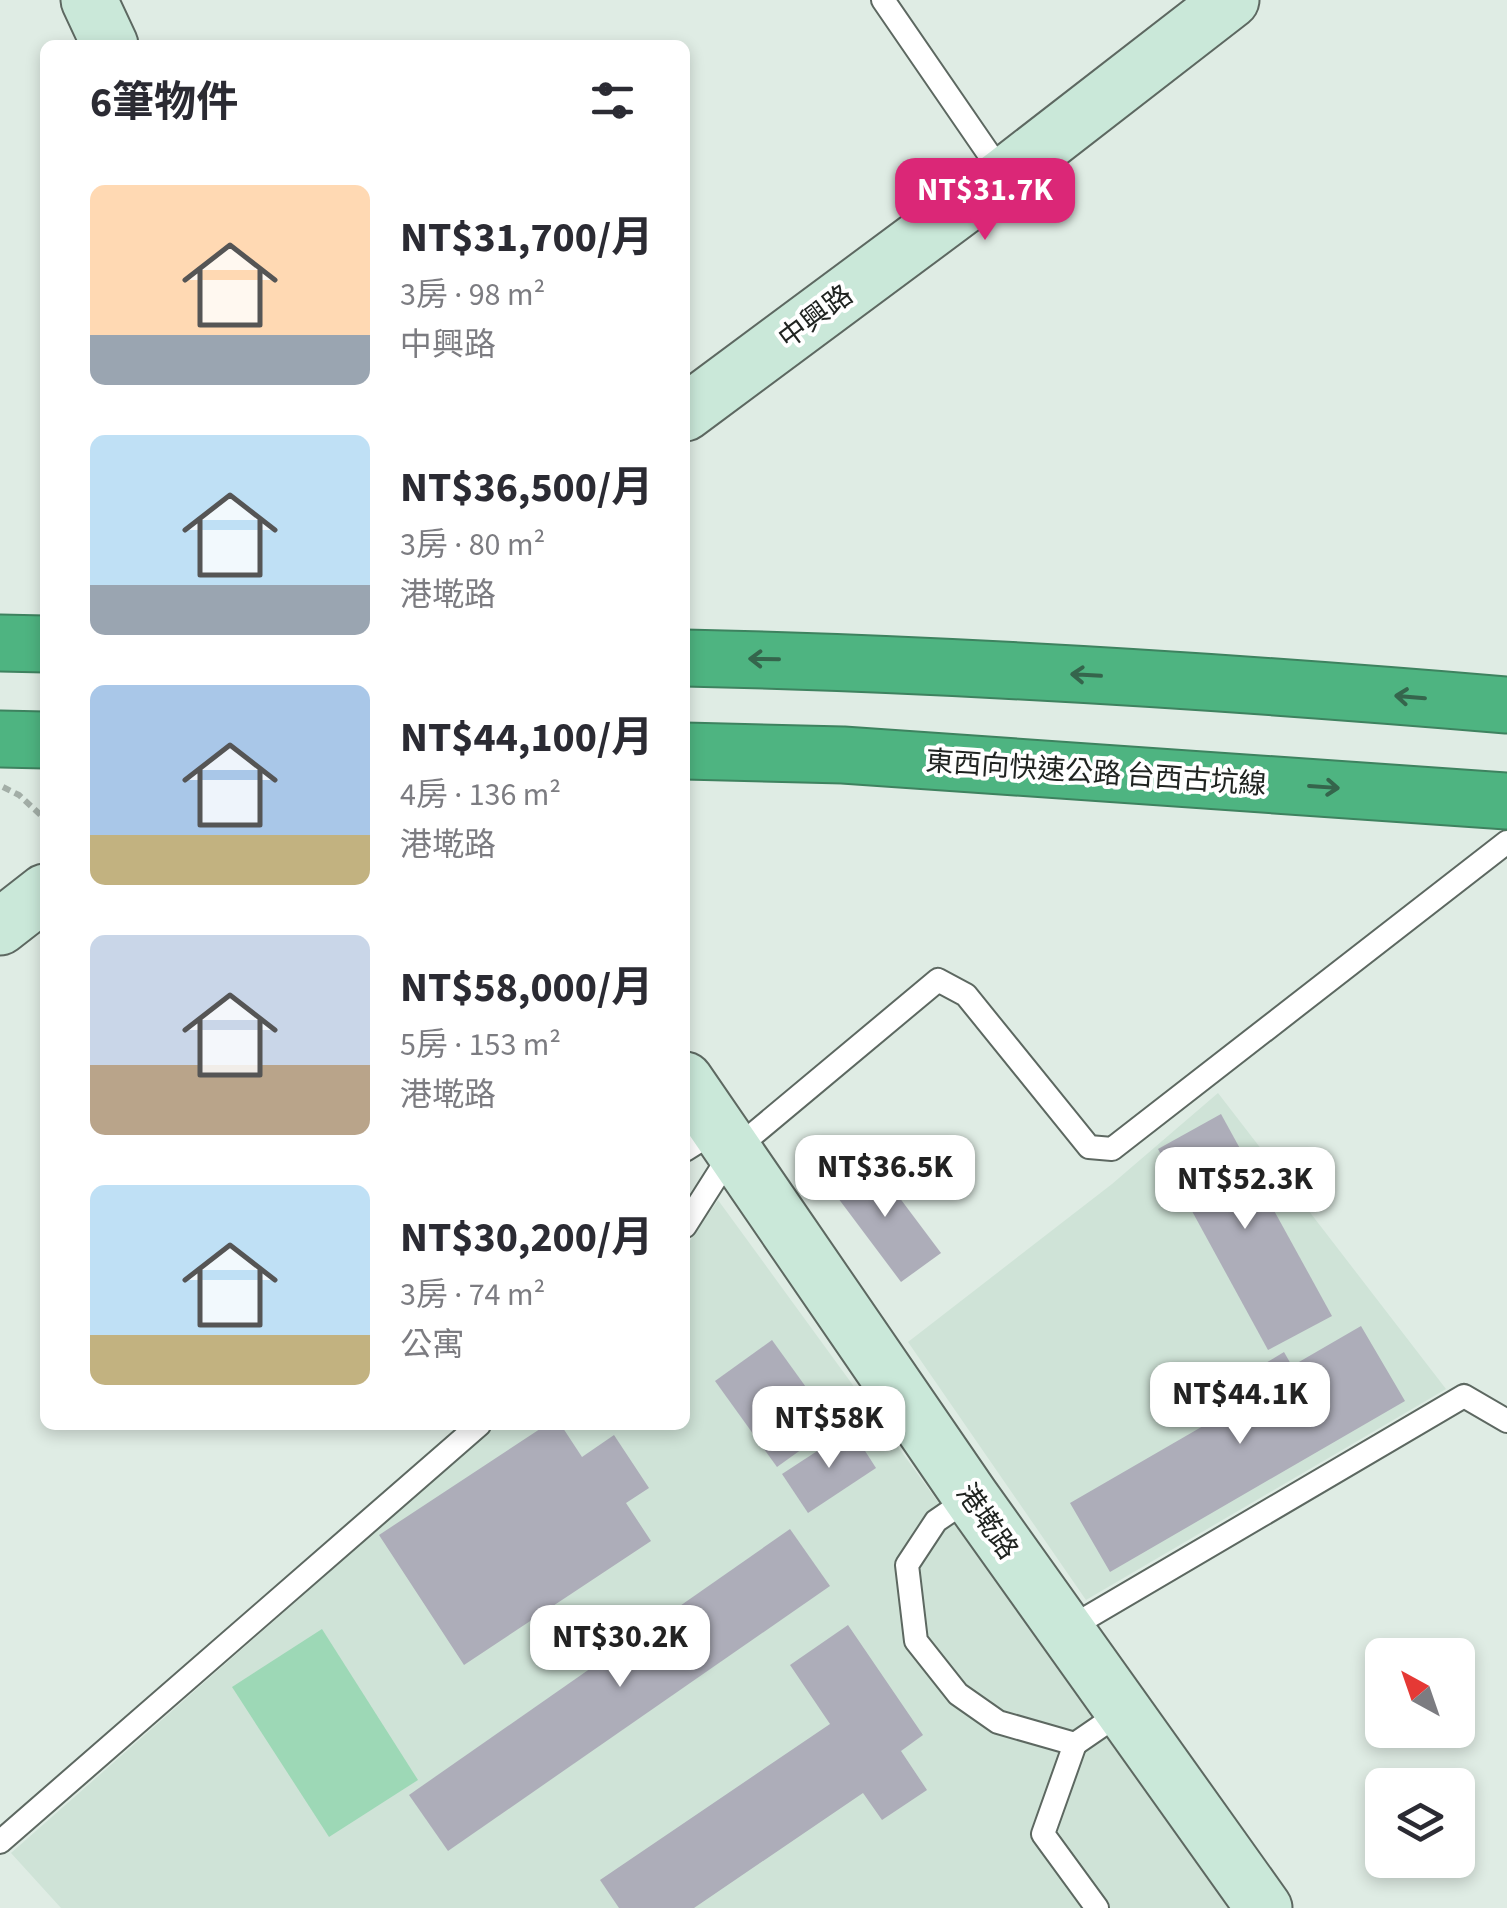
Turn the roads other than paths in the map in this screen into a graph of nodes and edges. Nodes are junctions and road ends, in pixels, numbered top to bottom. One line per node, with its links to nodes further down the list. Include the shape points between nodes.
1 (88, 0): 4 (street)
2 (883, 0): 5 (lane)
3 (1231, 0): 5 (street, 中興路)
4 (108, 40)
5 (1004, 176): 6 (street, 中興路)
6 (690, 409)
7 (0, 643): 8 (highway)
8 (40, 644)
9 (690, 658): 10 (highway, one-way to 9, via 844,661)
10 (1507, 705)
11 (0, 739): 12 (highway)
12 (40, 740)
13 (690, 751): 14 (highway, 東西向快速公路 台西古坑線, one-way to 14, via 843,755)
14 (1507, 801)
15 (1506, 842): 19 (lane, via 1112,1148 1089,1147 966,994 938,980)
16 (40, 896): 17 (street)
17 (0, 927)
18 (690, 1092): 19 (street, 港墘路)
19 (711, 1144): 20 (lane); 23 (street, 港墘路)
20 (690, 1210)
21 (1507, 1421): 24 (lane, via 1464,1396)
22 (472, 1430): 27 (lane)
23 (971, 1498): 24 (street, 港墘路); 26 (lane, via 936,1521 908,1565 916,1641 958,1694 998,1722)
24 (1066, 1630): 25 (street, 港墘路)
25 (1124, 1711): 26 (lane); 29 (street, 港墘路)
26 (1075, 1744): 28 (lane, via 1043,1834)
27 (0, 1842)
28 (1097, 1908)
29 (1264, 1908)

